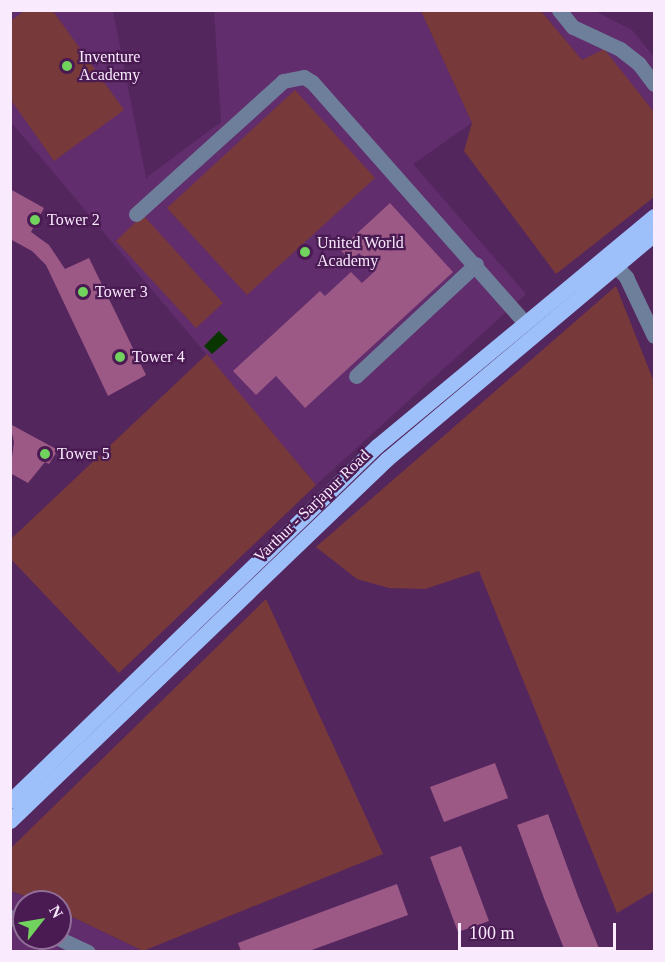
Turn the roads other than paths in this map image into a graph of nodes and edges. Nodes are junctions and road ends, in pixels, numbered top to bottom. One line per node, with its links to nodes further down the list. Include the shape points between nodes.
1 (559, 10): 2 (street, via 573,27 620,49 639,63)
2 (654, 84)
3 (136, 214): 7 (street, via 283,81 304,77)
4 (654, 216): 6 (main road, Varthur - Sarjapur Road)
5 (654, 234): 6 (main road, Varthur - Sarjapur Road)
6 (612, 261): 8 (main road, Varthur - Sarjapur Road); 9 (street, via 626,277); 12 (main road, Varthur - Sarjapur Road, via 387,459)
7 (476, 264): 8 (street); 10 (street)
8 (524, 322): 11 (main road, Varthur - Sarjapur Road, via 377,446)
9 (654, 336)
10 (356, 376)
11 (10, 801)
12 (10, 821)
13 (72, 944): 14 (street)
14 (88, 951)

